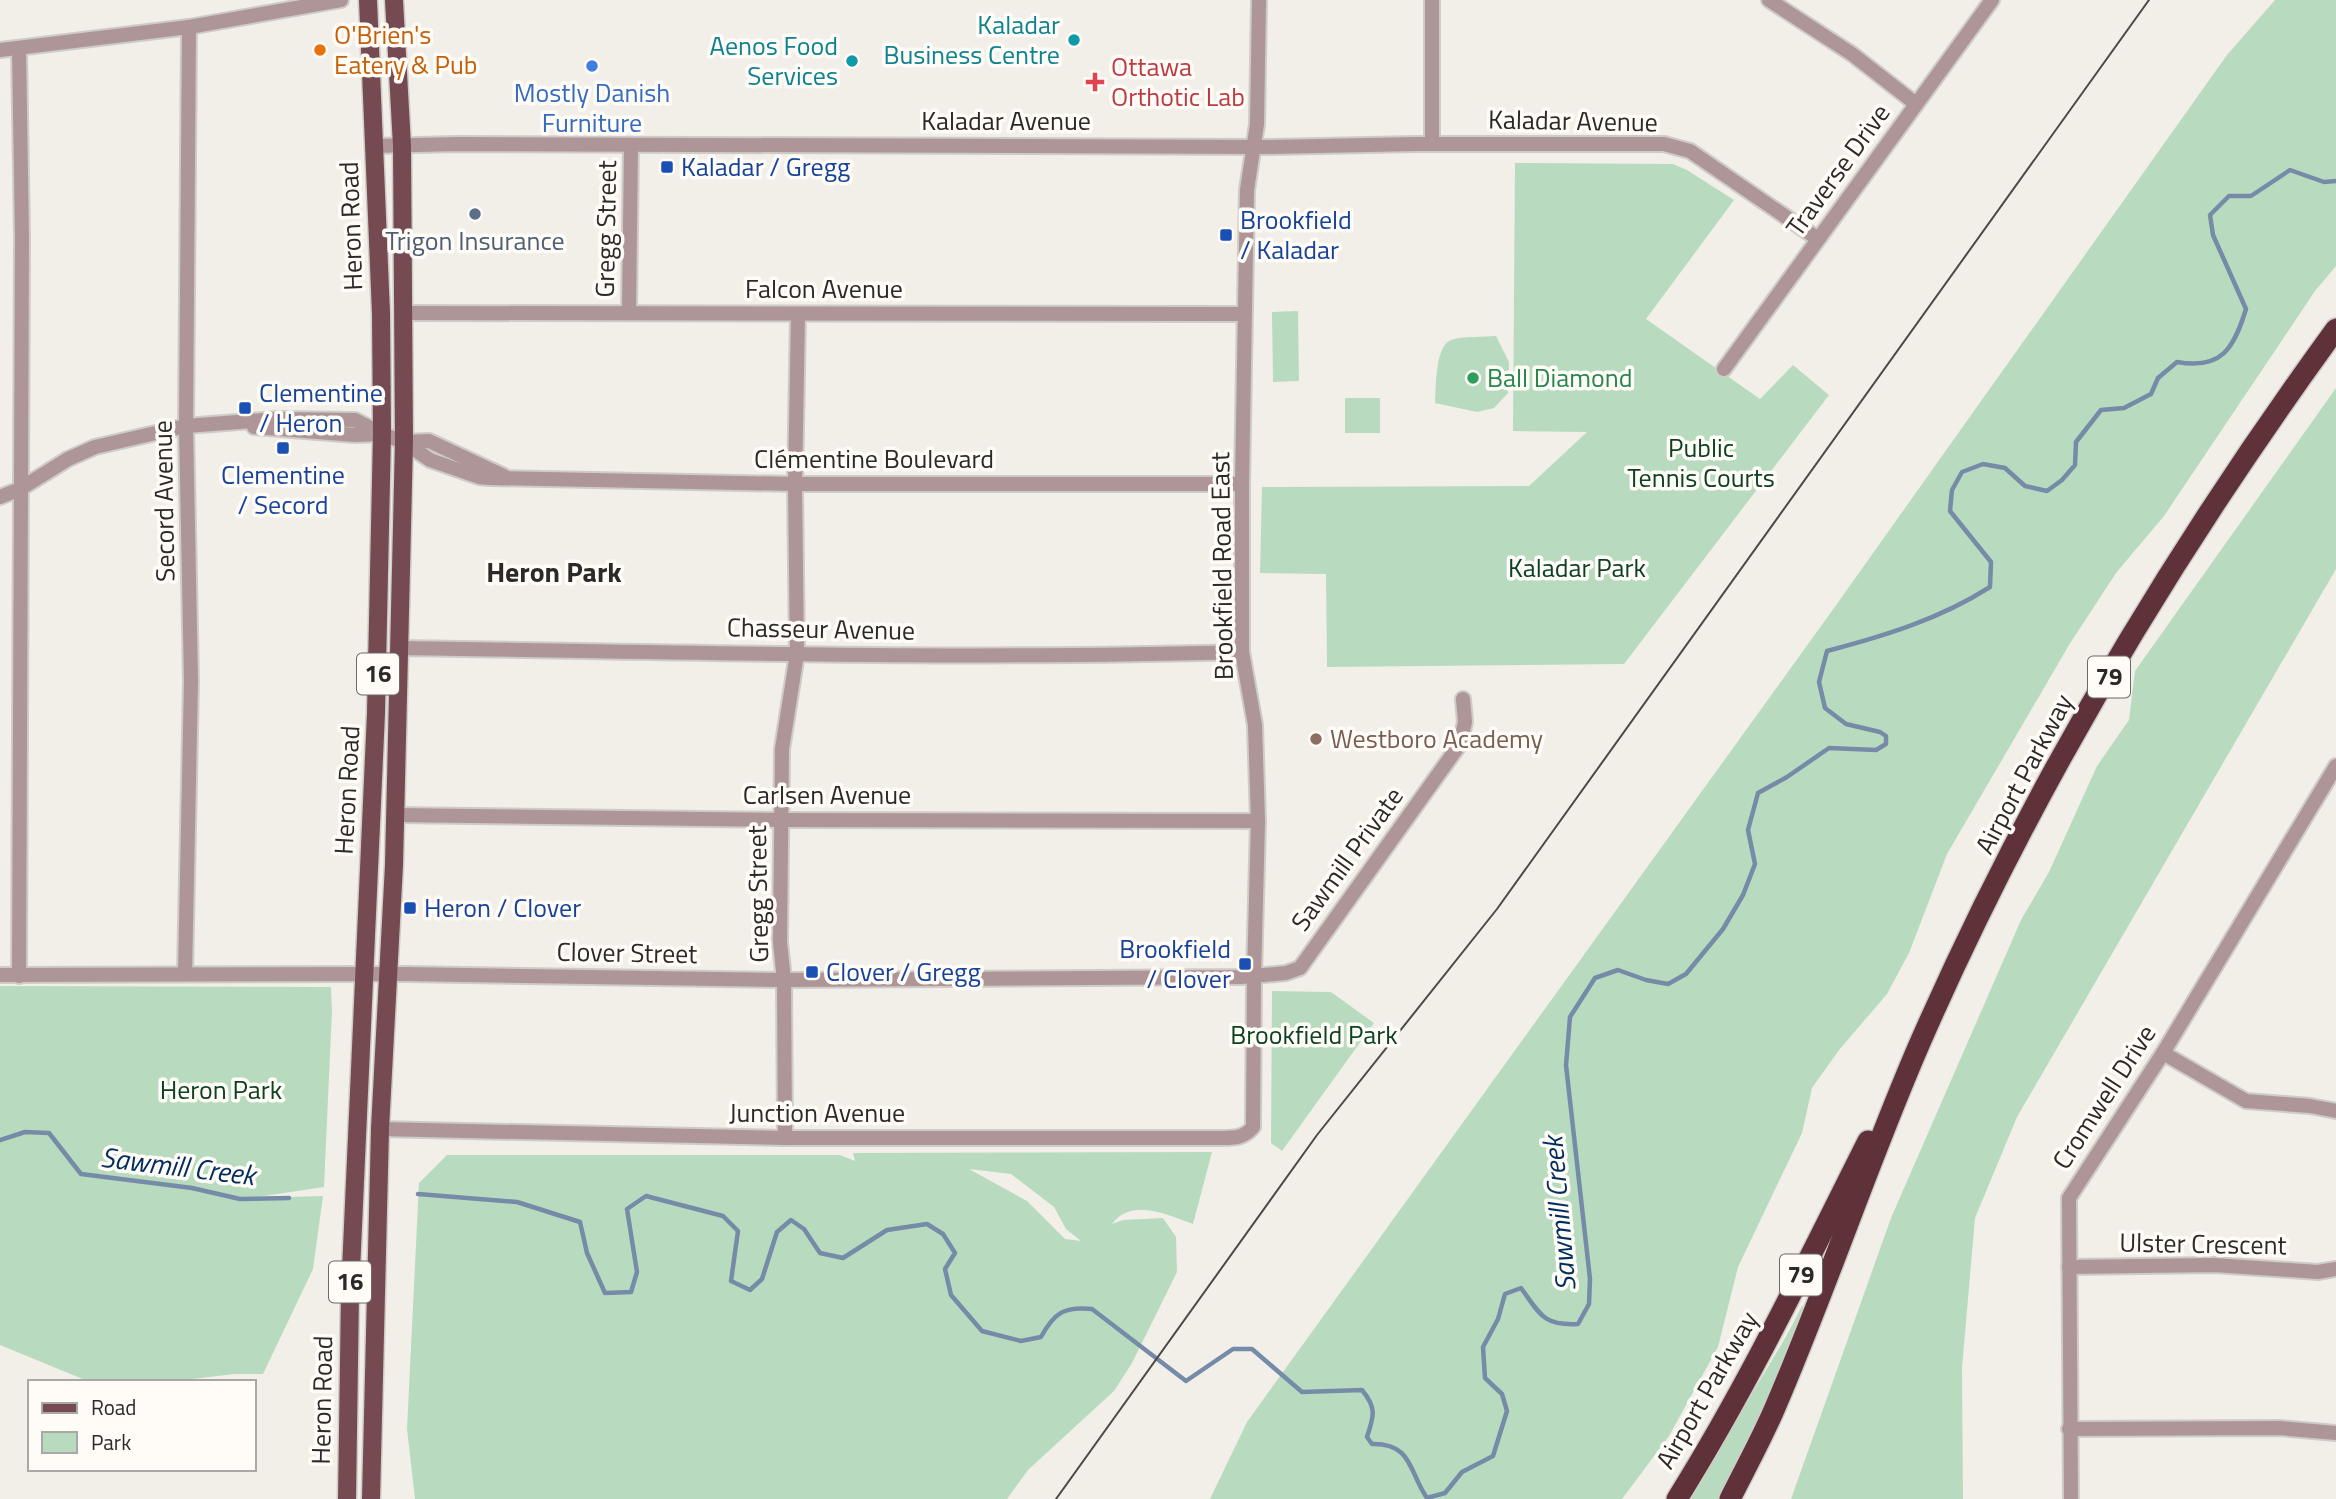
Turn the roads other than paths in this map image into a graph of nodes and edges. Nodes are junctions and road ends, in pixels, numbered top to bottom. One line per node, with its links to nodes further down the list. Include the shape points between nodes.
1 (341, 0): 8 (street)
2 (368, 0): 14 (main road, Heron Road / 16)
3 (394, 0): 15 (main road, Heron Road / 16)
4 (1259, 0): 16 (street, Brookfield Road East)
5 (1432, 0): 12 (street)
6 (1769, 0): 11 (street, via 1852,54)
7 (1992, 0): 11 (street, Traverse Drive)
8 (190, 27): 9 (street); 24 (street, Secord Avenue)
9 (19, 48): 10 (street); 29 (street)
10 (0, 50)
11 (1916, 104): 17 (street, Traverse Drive)
12 (1433, 144): 16 (street, Kaladar Avenue); 17 (street, Kaladar Avenue, via 1664,145 1690,151)
13 (631, 145): 15 (street, Kaladar Avenue); 16 (street, Kaladar Avenue); 18 (street, Gregg Street)
14 (374, 146): 15 (street, Kaladar Avenue); 25 (main road, Heron Road / 16)
15 (401, 146): 19 (main road, Heron Road / 16)
16 (1254, 147): 21 (street, Brookfield Road East, via 1247,190)
17 (1818, 239): 23 (street, Traverse Drive)
18 (629, 312): 19 (street, Falcon Avenue); 20 (street, Falcon Avenue)
19 (405, 313): 26 (main road, Heron Road / 16)
20 (798, 314): 21 (street, Falcon Avenue); 27 (street, Gregg Street)
21 (1244, 314): 28 (street, Brookfield Road East)
22 (2336, 329): 46 (highway, Airport Parkway / 79, via 2245,456 2095,700 2025,828)
23 (1724, 369)
24 (186, 426): 25 (street, Clémentine Boulevard, via 277,419 355,421); 29 (street, Clémentine Boulevard, via 94,447); 39 (street, Secord Avenue, via 191,681)
25 (382, 434): 26 (street, Clémentine Boulevard); 40 (main road, Heron Road / 16, via 378,661)
26 (404, 442): 27 (street, Clémentine Boulevard, via 429,441 506,477); 31 (main road, Heron Road / 16)
27 (795, 484): 28 (street, Clémentine Boulevard); 33 (street, Gregg Street)
28 (1242, 484): 32 (street, Brookfield Road East)
29 (20, 489): 30 (street, Clémentine Boulevard); 43 (street)
30 (0, 497)
31 (400, 648): 33 (street, Chasseur Avenue); 36 (main road, Heron Road / 16)
32 (1242, 652): 33 (street, Chasseur Avenue); 38 (street, Brookfield Road East, via 1255,725)
33 (797, 654): 37 (street, Gregg Street, via 782,749)
34 (1463, 699): 44 (street, Sawmill Private, via 1465,722 1460,744 1300,968)
35 (2336, 766): 47 (street, Cromwell Drive)
36 (395, 815): 37 (street, Carlsen Avenue); 41 (main road, Heron Road / 16)
37 (782, 820): 38 (street, Carlsen Avenue); 45 (street, Gregg Street, via 780,942)
38 (1258, 821): 44 (street, Brookfield Road East)
39 (185, 974): 40 (street, Clover Street); 43 (street, Clover Street)
40 (364, 974): 41 (street, Clover Street); 56 (main road, Heron Road / 16, via 350,1293)
41 (389, 974): 45 (street, Clover Street); 49 (main road, Heron Road / 16)
42 (0, 975): 43 (street, Clover Street)
43 (19, 976)
44 (1254, 977): 45 (street, Clover Street); 50 (street, Brookfield Road East, via 1255,1123)
45 (784, 980): 51 (street, Gregg Street)
46 (1918, 1047): 58 (highway, Airport Parkway / 79, via 1773,1333); 59 (highway, Airport Parkway / 79, via 1792,1366)
47 (2163, 1053): 48 (street, via 2246,1101); 52 (street, Cromwell Drive, via 2069,1198)
48 (2336, 1111)
49 (380, 1129): 51 (street, Junction Avenue); 57 (main road, Heron Road / 16)
50 (1251, 1130): 51 (street, Junction Avenue, via 1238,1138)
51 (785, 1138)
52 (2068, 1267): 53 (street, Ulster Crescent); 54 (street, Cromwell Drive)
53 (2336, 1269)
54 (2069, 1429): 55 (street, via 2279,1428); 60 (street, Cromwell Drive)
55 (2336, 1433)
56 (347, 1499)
57 (371, 1499)
58 (1677, 1499)
59 (1730, 1499)
60 (2071, 1499)

